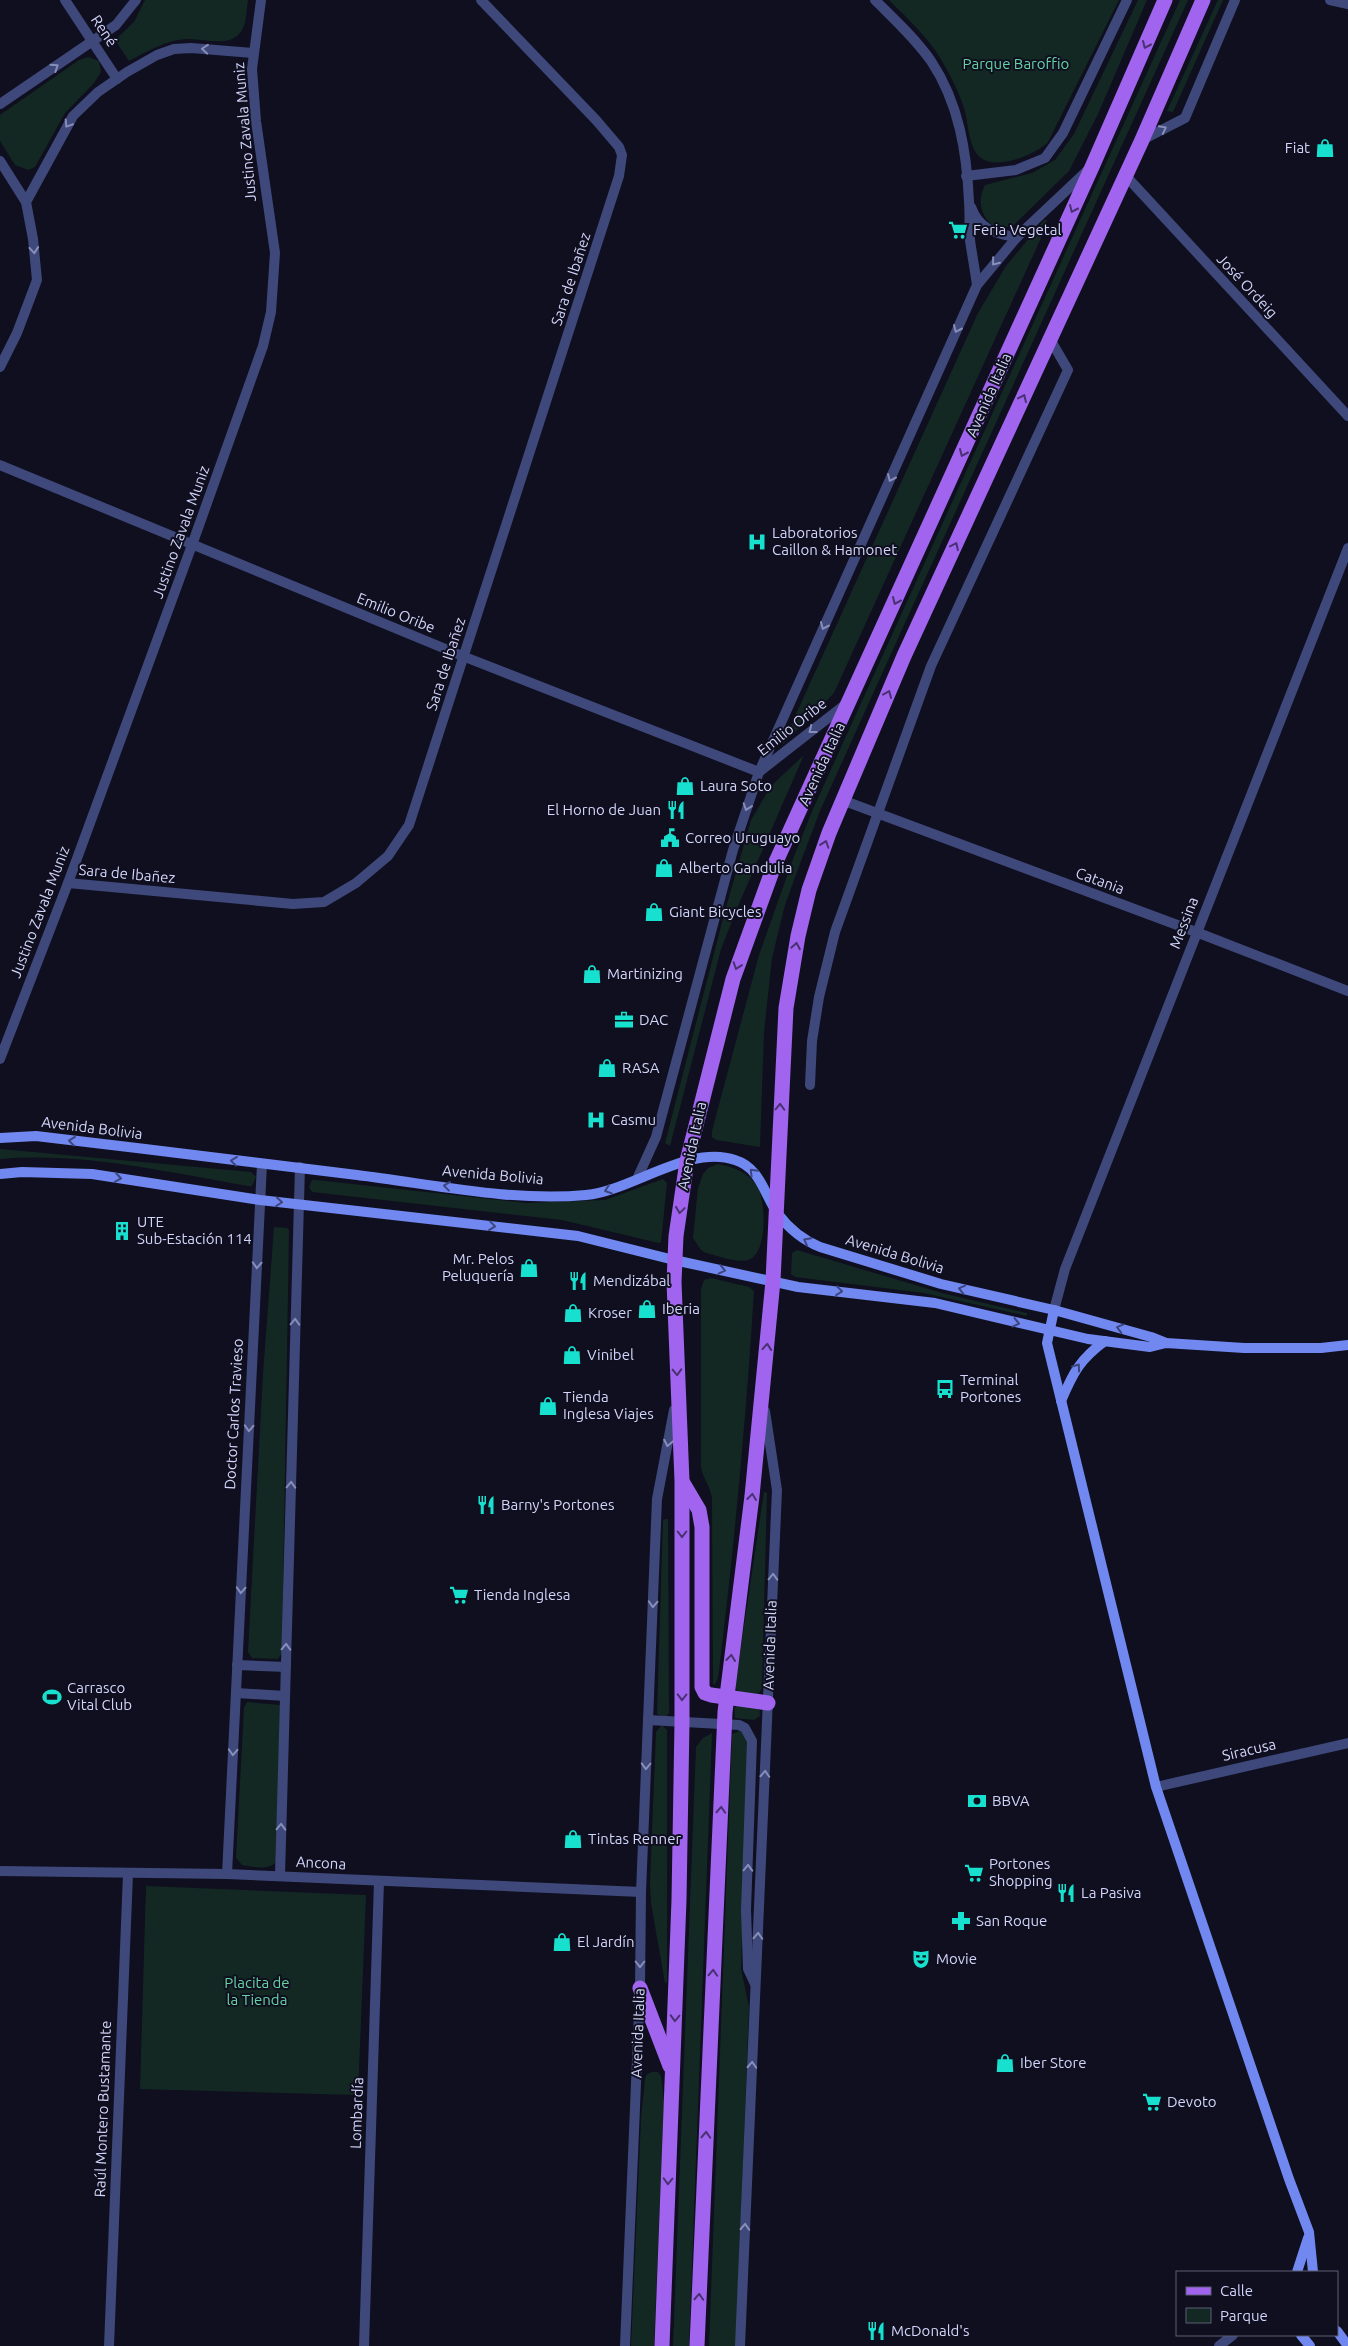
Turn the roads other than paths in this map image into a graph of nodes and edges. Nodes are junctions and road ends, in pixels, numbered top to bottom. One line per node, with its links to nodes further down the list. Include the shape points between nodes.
1 (65, 0): 12 (street, René)
2 (136, 0): 12 (street, via 116,25)
3 (262, 0): 13 (street, Justino Zavala Muniz)
4 (481, 0): 31 (street, Sara de Ibañez, via 596,120 619,147 622,156 620,176)
5 (875, 0): 20 (street, via 913,38 944,84 963,136)
6 (1127, 0): 20 (street, via 1067,126 1044,158 1016,170)
7 (1165, 0): 18 (main road, Avenida Italia, one-way to 18)
8 (1203, 0): 16 (main road, Avenida Italia)
9 (1235, 0): 16 (street, one-way to 9, via 1185,118)
10 (1330, 0): 11 (street)
11 (1348, 4)
12 (93, 42): 14 (street, René); 15 (street, one-way to 12)
13 (254, 53): 14 (street, one-way to 14, via 174,49 157,55); 29 (street, Justino Zavala Muniz, via 256,121 274,253 271,312 263,346)
14 (117, 79): 22 (street, one-way to 22, via 73,116)
15 (0, 104)
16 (1142, 140): 19 (main road, Avenida Italia)
17 (0, 161): 22 (street)
18 (1092, 167): 23 (street, Avenida Italia); 32 (main road, Avenida Italia, one-way to 32)
19 (1125, 175): 25 (main road, Avenida Italia); 27 (street, José Ordeig)
20 (966, 176): 21 (street)
21 (969, 201): 23 (street, via 982,226 998,235); 24 (street, via 970,239)
22 (26, 202): 26 (street, one-way to 26, via 37,280)
23 (1016, 237): 24 (street, Avenida Italia, one-way to 24)
24 (977, 285): 33 (street, Avenida Italia, one-way to 33)
25 (1050, 339): 34 (main road, Avenida Italia, one-way to 25, via 904,656); 35 (street, via 1068,370 931,666)
26 (0, 367)
27 (1348, 416)
28 (0, 465): 29 (street, Emilio Oribe)
29 (192, 545): 31 (street, Emilio Oribe); 36 (street, Justino Zavala Muniz)
30 (1348, 548): 37 (street, Messina)
31 (465, 657): 33 (street, Emilio Oribe); 36 (street, Sara de Ibañez, via 409,825 388,856 338,895 324,902 293,904)
32 (851, 701): 33 (street, Emilio Oribe, one-way to 33); 42 (main road, Avenida Italia, one-way to 42, via 759,904 733,979)
33 (759, 772): 46 (street, Avenida Italia, one-way to 46, via 733,850 656,1137)
34 (842, 800): 35 (street, Catania); 49 (main road, Avenida Italia, one-way to 34, via 779,1113 786,1008 809,890)
35 (877, 814): 37 (street, Catania); 40 (street, via 835,932 818,997)
36 (68, 884): 39 (street, Justino Zavala Muniz)
37 (1196, 932): 38 (street, Catania); 52 (street, Messina, via 1065,1269)
38 (1348, 991)
39 (0, 1056)
40 (810, 1085)
41 (0, 1138): 43 (street, Avenida Bolivia, one-way to 41, via 36,1136)
42 (687, 1161): 46 (street, Avenida Bolivia); 49 (street, Avenida Bolivia, one-way to 42, via 755,1174 744,1164 722,1157); 50 (main road, Avenida Italia, one-way to 50)
43 (262, 1164): 44 (street, Avenida Bolivia); 47 (street, Doctor Carlos Travieso)
44 (300, 1167): 46 (street, Avenida Bolivia, one-way to 44, via 598,1194 521,1196); 48 (street)
45 (0, 1174): 47 (street, Avenida Bolivia, one-way to 47, via 92,1174)
46 (637, 1179)
47 (260, 1200): 48 (street, Avenida Bolivia, one-way to 48); 61 (street, Doctor Carlos Travieso, one-way to 61)
48 (299, 1204): 50 (street, Avenida Bolivia, one-way to 50, via 578,1236); 62 (street, one-way to 48)
49 (778, 1213): 51 (main road, Avenida Italia); 52 (street, Avenida Bolivia, one-way to 49, via 941,1284 820,1247 802,1240)
50 (674, 1260): 51 (street, Avenida Bolivia, one-way to 51); 57 (main road, Avenida Italia, one-way to 57)
51 (773, 1281): 53 (street, Avenida Bolivia, one-way to 53, via 935,1303); 58 (main road, Avenida Italia, one-way to 51)
52 (1054, 1310): 53 (street); 55 (street, Avenida Bolivia, one-way to 52)
53 (1049, 1330): 54 (street, Avenida Bolivia); 59 (street, via 1047,1343)
54 (1104, 1341): 55 (street, Avenida Bolivia, via 1150,1347); 59 (street, one-way to 54, via 1072,1373 1087,1354)
55 (1166, 1343): 56 (street, Avenida Bolivia, via 1244,1348)
56 (1348, 1345)
57 (678, 1395): 60 (main road, Avenida Italia); 67 (street, Avenida Italia, one-way to 67, via 657,1499)
58 (762, 1395): 65 (main road, Avenida Italia, one-way to 58); 66 (street, Avenida Italia, one-way to 58, via 777,1490)
59 (1062, 1401): 71 (street)
60 (682, 1481): 65 (main road, via 699,1510 702,1527 702,1687 705,1693); 68 (main road, Avenida Italia, one-way to 68)
61 (237, 1665): 62 (street); 63 (street, Doctor Carlos Travieso)
62 (286, 1667): 64 (street)
63 (236, 1693): 64 (street); 74 (street, Doctor Carlos Travieso, one-way to 74)
64 (285, 1696): 75 (street, one-way to 64)
65 (726, 1698): 66 (main road); 69 (main road, Avenida Italia)
66 (768, 1704): 78 (street, Avenida Italia, one-way to 66)
67 (648, 1720): 68 (street, Avenida Italia); 77 (street, Avenida Italia, one-way to 77)
68 (682, 1722): 69 (street, Avenida Italia); 80 (main road, Avenida Italia, one-way to 80, via 680,1900)
69 (724, 1724): 78 (street, Avenida Italia, one-way to 69, via 748,1969 746,1910 752,1741 745,1728); 91 (main road, Avenida Italia, one-way to 69)
70 (1348, 1743): 71 (street, Siracusa)
71 (1156, 1787): 81 (street)
72 (0, 1871): 73 (street, Ancona)
73 (128, 1874): 74 (street, Ancona); 87 (street, Raúl Montero Bustamante)
74 (227, 1874): 75 (street, Ancona)
75 (280, 1876): 76 (street, Ancona)
76 (379, 1881): 77 (street, Ancona); 88 (street, Lombardía)
77 (641, 1892): 79 (street, Avenida Italia, one-way to 79)
78 (756, 1985): 92 (street, Avenida Italia, one-way to 78)
79 (640, 1988): 80 (main road); 89 (street, Avenida Italia)
80 (673, 2072): 90 (main road, Avenida Italia, one-way to 90)
81 (1310, 2232): 82 (street); 83 (street)
82 (1296, 2271)
83 (1313, 2271)
84 (1338, 2332): 95 (street)
85 (1231, 2336): 93 (street)
86 (1302, 2336): 94 (street)
87 (109, 2346)
88 (364, 2346)
89 (625, 2346)
90 (662, 2346)
91 (697, 2346)
92 (740, 2346)
93 (1219, 2346)
94 (1310, 2346)
95 (1348, 2346)

